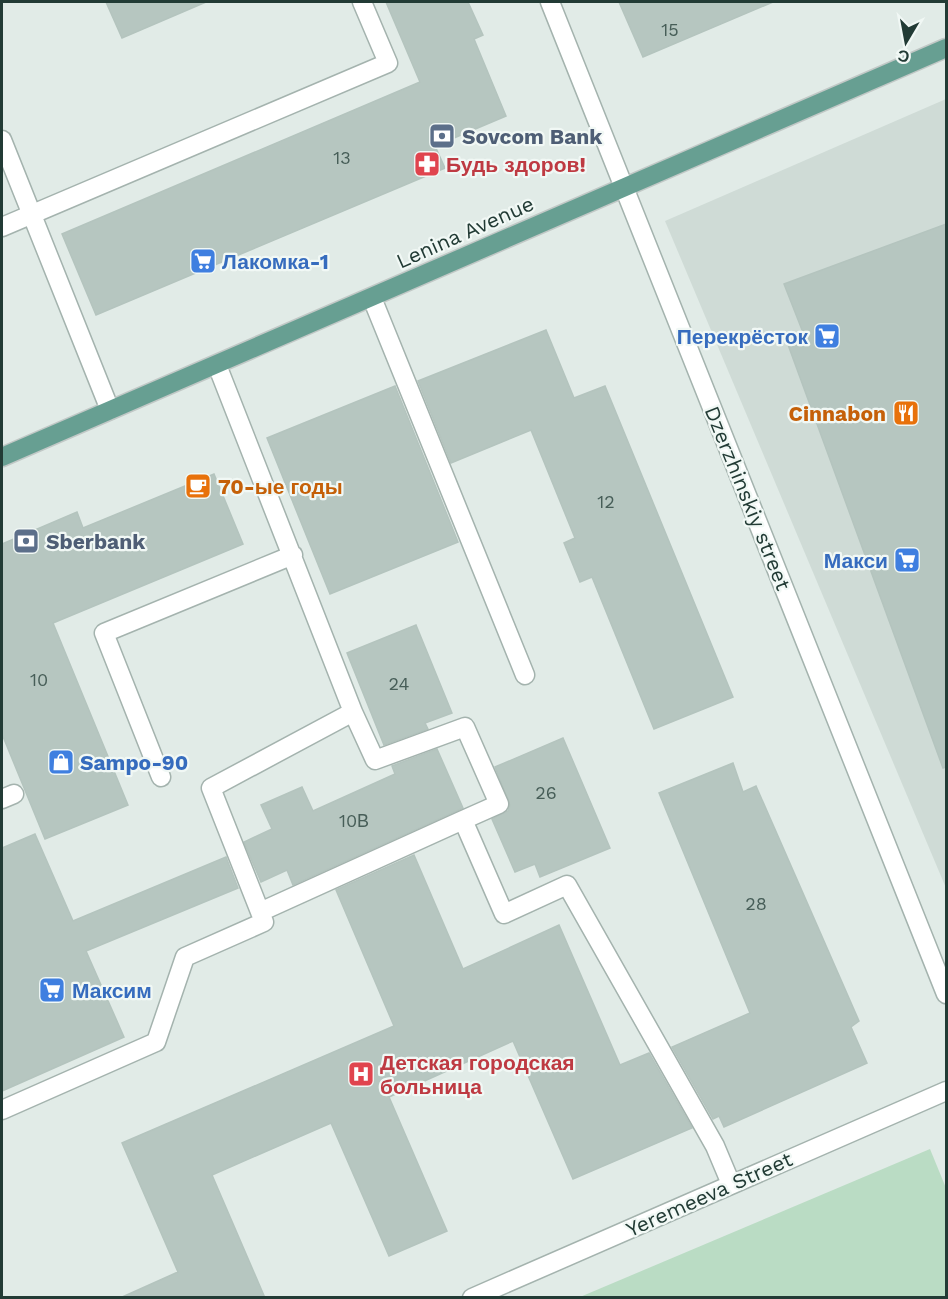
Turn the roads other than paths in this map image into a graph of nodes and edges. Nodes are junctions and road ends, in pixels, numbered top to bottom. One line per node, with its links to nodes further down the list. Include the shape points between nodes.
1 (362, 2): 6 (street, via 388,63)
2 (550, 2): 5 (street, Dzerzhinskiy street)
3 (946, 48): 5 (main road, Lenina Avenue)
4 (2, 140): 6 (street)
5 (625, 187): 8 (main road, Lenina Avenue); 18 (street, Dzerzhinskiy street)
6 (33, 214): 7 (street); 10 (street)
7 (2, 227)
8 (372, 297): 9 (main road, Lenina Avenue); 13 (street)
9 (217, 364): 10 (main road, Lenina Avenue); 12 (street)
10 (110, 410): 11 (main road, Lenina Avenue)
11 (2, 458)
12 (293, 555): 14 (street); 15 (street, via 104,633)
13 (525, 675)
14 (353, 712): 16 (street, via 375,760 465,727 498,804); 17 (street, via 211,788)
15 (161, 777)
16 (463, 820): 17 (street); 21 (street, via 504,914 567,885 715,1146)
17 (260, 912): 20 (street, via 264,922 185,957 156,1042)
18 (946, 994)
19 (946, 1091): 21 (street, Yeremeeva Street)
20 (2, 1110)
21 (731, 1184): 22 (street, Yeremeeva Street)
22 (472, 1298)

